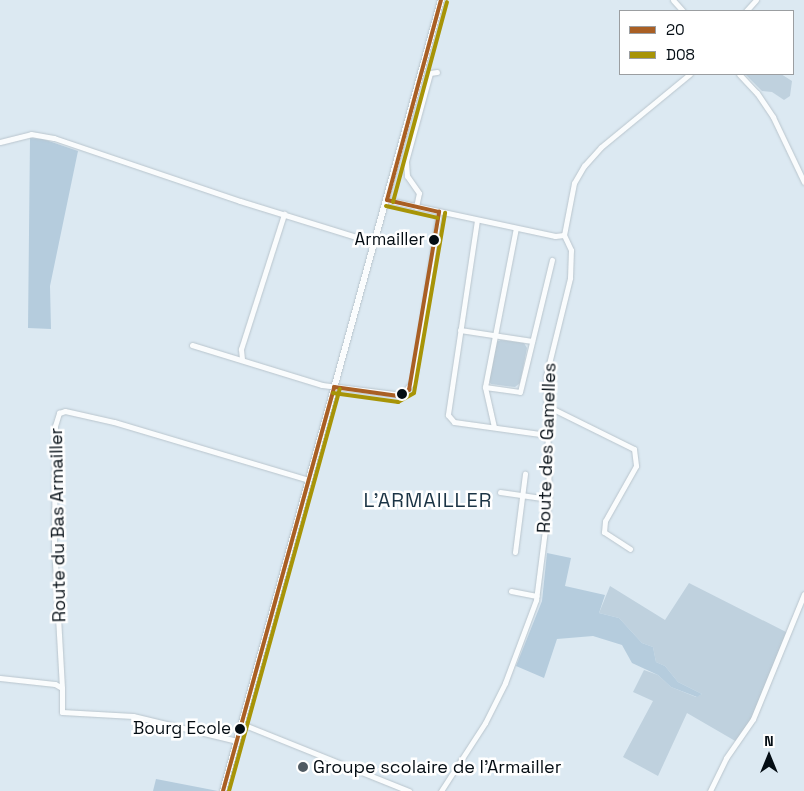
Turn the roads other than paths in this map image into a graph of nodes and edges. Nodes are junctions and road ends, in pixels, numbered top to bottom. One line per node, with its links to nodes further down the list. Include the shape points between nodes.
1 (441, 0): 11 (main road)
2 (674, 0): 4 (street)
3 (756, 0): 5 (street)
4 (682, 10)
5 (747, 10)
6 (437, 72): 12 (street, via 430,73 406,161 407,176 419,193)
7 (689, 75): 17 (street, via 601,147 584,166 572,192)
8 (740, 75): 10 (street, via 773,117)
9 (0, 142): 14 (street, via 31,134 54,138)
10 (804, 182)
11 (387, 200): 12 (street); 18 (main road)
12 (416, 207): 13 (street)
13 (439, 212): 15 (street); 25 (street, via 409,390 392,396)
14 (284, 214): 18 (street); 24 (street, via 241,349)
15 (476, 220): 16 (street); 20 (street)
16 (516, 228): 17 (street); 21 (street)
17 (564, 235): 27 (street, Route des Gamelles, via 571,250 570,278 548,359)
18 (376, 243): 25 (main road)
19 (552, 260): 22 (street)
20 (460, 330): 21 (street); 28 (street, via 448,408 450,420)
21 (495, 335): 22 (street); 26 (street)
22 (532, 341): 26 (street, via 520,392)
23 (192, 345): 24 (street)
24 (242, 359): 25 (street)
25 (334, 387): 31 (main road)
26 (484, 387): 28 (street)
27 (547, 406): 29 (street, Route des Gamelles); 35 (street, via 634,449 636,466 605,521 604,532)
28 (494, 427): 29 (street)
29 (547, 435): 34 (street, Route des Gamelles)
30 (525, 474): 33 (street)
31 (308, 480): 41 (street, Route du Bas Armailler, via 114,422 65,411 59,413 55,426 54,544); 42 (main road)
32 (500, 492): 33 (street)
33 (524, 496): 34 (street); 36 (street)
34 (549, 499): 39 (street, Route des Gamelles)
35 (630, 549)
36 (515, 552)
37 (511, 591): 39 (street)
38 (804, 594): 47 (street, via 753,719 726,758)
39 (536, 596): 46 (street, Route des Gamelles, via 505,683 485,723)
40 (0, 678): 41 (street, via 55,684)
41 (62, 688): 43 (street, via 62,712 133,716)
42 (242, 724): 43 (main road); 45 (street)
43 (237, 741): 44 (main road)
44 (223, 791)
45 (409, 791)
46 (440, 791)
47 (710, 791)

